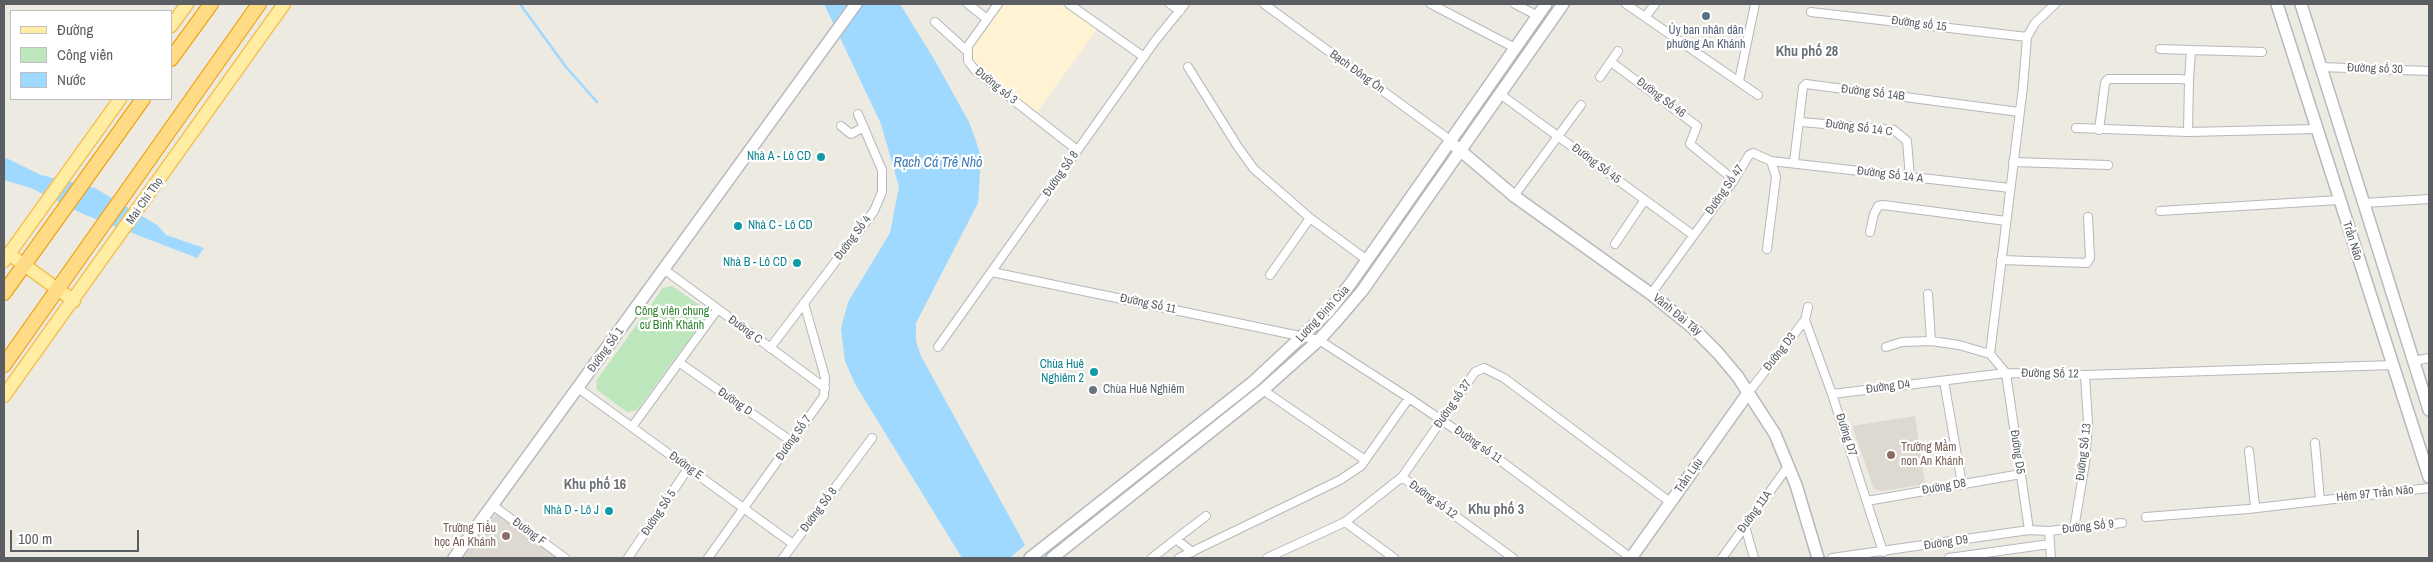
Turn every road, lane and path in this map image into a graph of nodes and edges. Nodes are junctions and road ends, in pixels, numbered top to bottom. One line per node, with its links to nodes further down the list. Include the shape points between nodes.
1 (187, 4): 28 (main road)
2 (211, 4): 37 (highway)
3 (259, 4): 92 (highway, Mai Chí Thọ)
4 (284, 4): 96 (main road, Mai Chí Thọ)
5 (856, 4): 89 (main road, Đường Số 1)
6 (968, 4): 26 (street)
7 (998, 4): 26 (street)
8 (1069, 4): 36 (street)
9 (1170, 4): 22 (street)
10 (1186, 4): 22 (street, Đường Số 8)
11 (1264, 4): 60 (street, Bạch Đông Ôn)
12 (1431, 4): 30 (street)
13 (1515, 4): 24 (street)
14 (1546, 4): 24 (main road, Lương Định Của)
15 (1563, 4): 45 (main road, Lương Định Của)
16 (1626, 4): 25 (street)
17 (1655, 4): 25 (street)
18 (1755, 4): 44 (street)
19 (2055, 4): 29 (street, via 2035,23)
20 (2277, 4): 56 (main road, Trần Não)
21 (2301, 4): 40 (main road, Trần Não)
22 (1180, 11): 36 (street, Đường Số 8)
23 (1811, 12): 29 (street, Đường số 15)
24 (1538, 16): 30 (main road, Lương Định Của)
25 (1646, 16): 44 (street)
26 (987, 19): 33 (street)
27 (935, 22): 33 (street)
28 (172, 25)
29 (2027, 37): 50 (street)
30 (1515, 48): 60 (main road, Lương Định Của)
31 (2160, 49): 32 (street)
32 (2191, 50): 35 (street); 43 (street)
33 (967, 51): 61 (street, Đường số 3, via 968,61 975,70)
34 (1618, 51): 38 (street)
35 (2262, 52)
36 (1144, 57): 61 (street, Đường Số 8)
37 (172, 58)
38 (1611, 62): 42 (street); 70 (street, Đường Số 46, via 1697,126 1690,144)
39 (1188, 67): 79 (street, via 1254,168)
40 (2322, 67): 41 (street, Đường số 30); 67 (main road, Trần Não)
41 (2429, 71)
42 (1600, 77)
43 (2189, 80): 57 (street, via 2108,79); 58 (street)
44 (1739, 81): 46 (street)
45 (1500, 94): 59 (street, Đường Số 45); 62 (main road, Lương Định Của)
46 (1758, 95)
47 (119, 100): 85 (main road)
48 (142, 100): 88 (highway)
49 (1581, 105): 59 (street)
50 (2019, 112): 52 (street, Đường Số 14B, via 1807,84 1803,86); 65 (street)
51 (858, 114): 54 (street, Đường Số 4)
52 (1800, 122): 64 (street, Đường Số 14B); 68 (street, Đường Số 14 C, via 1894,130 1907,141)
53 (841, 126): 54 (street, via 851,134)
54 (864, 127): 97 (street, Đường Số 4, via 882,170 882,192 874,211)
55 (2076, 128): 57 (street)
56 (2316, 129): 58 (street); 69 (main road, Trần Não)
57 (2099, 130): 58 (street)
58 (2188, 132)
59 (1559, 136): 72 (street); 75 (street, Đường Số 45)
60 (1450, 140): 62 (main road, Vành Đai Tây); 86 (main road, Lương Định Của)
61 (1078, 150): 90 (street, Đường Số 8)
62 (1460, 151): 72 (main road, Vành Đai Tây); 102 (main road, Lương Định Của, via 1362,290)
63 (1771, 161): 64 (street, Đường Số 14 A); 70 (street, Đường Số 47, via 1753,153 1749,155); 84 (street, via 1776,177)
64 (1794, 162): 68 (street, Đường Số 14 A)
65 (2013, 162): 66 (street); 71 (street)
66 (2108, 165)
67 (2354, 171): 69 (main road); 76 (main road, Trần Não)
68 (1910, 178): 71 (street, Đường Số 14 A)
69 (2332, 178): 74 (main road, Trần Não)
70 (1734, 180): 82 (street, Đường Số 47)
71 (2010, 188): 80 (street)
72 (1514, 196): 94 (main road, Vành Đai Tây)
73 (2429, 199): 76 (street)
74 (2339, 200): 77 (street); 112 (main road, Trần Não)
75 (1644, 201): 82 (street, Đường Số 45); 83 (street)
76 (2364, 203): 109 (main road, Trần Não)
77 (2160, 211)
78 (2088, 217): 87 (street, via 2090,258 2087,263)
79 (1310, 218): 86 (street); 91 (street)
80 (2006, 221): 81 (street, via 1883,205 1878,206 1874,214); 87 (street)
81 (1870, 232)
82 (1693, 236): 94 (street, Đường Số 47)
83 (1615, 244)
84 (1767, 249)
85 (5, 256): 88 (main road)
86 (1367, 260): 101 (main road, Lương Định Của, via 1328,312)
87 (2001, 260): 107 (street)
88 (24, 265): 92 (main road); 93 (highway)
89 (664, 270): 99 (street, Đường C); 116 (main road, Đường Số 1)
90 (992, 272): 101 (street, Đường Số 11); 104 (street, Đường Số 8)
91 (1270, 274)
92 (58, 289): 96 (main road); 111 (highway, Mai Chí Thọ)
93 (4, 293)
94 (1651, 294): 119 (main road, Vành Đai Tây, via 1706,339)
95 (1928, 294): 103 (street)
96 (74, 301): 121 (main road, Mai Chí Thọ)
97 (804, 303): 106 (street, Đường Số 4); 117 (street, via 825,377)
98 (1808, 307): 100 (street, Đường D3)
99 (717, 310): 106 (street, Đường C); 110 (street)
100 (1805, 320): 119 (street, Đường D3); 120 (street, Đường D7)
101 (1303, 336): 102 (street, Đường Số 11); 165 (main road, Lương Định Của, via 1253,382)
102 (1319, 340): 118 (main road, Lương Định Của); 122 (street, Đường số 11)
103 (1931, 341): 105 (street, via 1902,342); 107 (street)
104 (938, 347)
105 (1886, 347)
106 (770, 348): 117 (street, Đường C)
107 (1990, 354): 113 (street, Đường Số 12)
108 (2429, 358): 109 (street)
109 (2414, 362): 123 (main road, Trần Não)
110 (680, 363): 125 (street); 127 (street, Đường D)
111 (4, 365)
112 (2393, 365): 114 (street, Đường Số 12); 129 (main road, Trần Não)
113 (2006, 373): 114 (street, Đường Số 12); 115 (street, Đường D4); 134 (street, Đường D5)
114 (2085, 375): 150 (street, Đường Số 13, via 2088,423)
115 (1944, 381): 120 (street, Đường D4); 137 (street)
116 (578, 388): 125 (street, Đường E); 142 (main road, Đường Số 1)
117 (825, 388): 127 (street, Đường Số 7, via 824,396)
118 (1262, 390): 131 (street); 166 (main road, Lương Định Của)
119 (1748, 393): 132 (main road, Vành Đai Tây, via 1775,434); 141 (main road, Trần Lựu)
120 (1832, 394): 139 (street, Đường D7)
121 (4, 396)
122 (1409, 398): 124 (street, Đường số 11); 131 (street)
123 (2429, 410)
124 (1442, 420): 136 (street, Đường số 37); 141 (street, Đường số 37, via 1474,372 1484,368 1504,378); 172 (street, Đường số 11)
125 (632, 427): 133 (street, Đường E)
126 (872, 438): 154 (street, Đường Số 8)
127 (791, 441): 144 (street, Đường Số 7)
128 (2315, 443): 140 (street, Hẻm 97 Trần Não)
129 (2425, 449): 135 (main road, Trần Não)
130 (2249, 451): 143 (street)
131 (1365, 460): 157 (street, via 1340,480)
132 (1788, 465): 149 (street, Đường 11A); 175 (main road, Vành Đai Tây)
133 (689, 467): 144 (street, Đường E); 162 (street, Đường Số 5)
134 (2020, 474): 137 (street, Đường D8); 151 (street, Đường D5)
135 (2429, 477)
136 (1402, 478): 147 (street, Đường số 37); 171 (street, Đường số 12)
137 (1962, 484): 139 (street, Đường D8)
138 (2429, 488): 140 (street, Hẻm 97 Trần Não)
139 (1867, 500): 158 (street, Đường D7)
140 (2320, 500): 143 (street, Hẻm 97 Trần Não)
141 (1670, 502): 172 (main road, Trần Lựu)
142 (492, 506): 160 (main road, Đường Số 1); 161 (street, Đường F)
143 (2255, 506): 146 (street, Hẻm 97 Trần Não)
144 (745, 509): 154 (street, Đường E); 163 (street, Đường Số 7)
145 (1206, 516): 153 (street)
146 (2146, 517)
147 (1345, 522): 169 (street, Đường số 37); 170 (street)
148 (2122, 523): 150 (street, Đường Số 9)
149 (1745, 526): 173 (street, Đường 11A); 174 (street)
150 (2074, 529): 152 (street, Đường Số 9)
151 (2029, 530): 152 (street, Đường D9); 155 (street, Đường D9)
152 (2049, 531): 156 (street, Đường Số 9)
153 (1176, 539): 157 (street); 167 (street)
154 (793, 544): 164 (street, Đường Số 8)
155 (1943, 544): 158 (street, Đường D9); 177 (street)
156 (2050, 544): 159 (street, Đường Số 9); 178 (street)
157 (1192, 552): 168 (street)
158 (1883, 552): 176 (street, Đường D9)
159 (1984, 556): 177 (street, Đường Số 9)
160 (454, 558)
161 (565, 558)
162 (628, 558)
163 (708, 558)
164 (783, 558)
165 (1030, 558)
166 (1052, 558)
167 (1152, 558)
168 (1179, 558)
169 (1266, 558)
170 (1394, 558)
171 (1513, 558)
172 (1631, 558)
173 (1722, 558)
174 (1754, 558)
175 (1818, 558)
176 (1832, 558)
177 (1949, 558)
178 (2051, 558)

